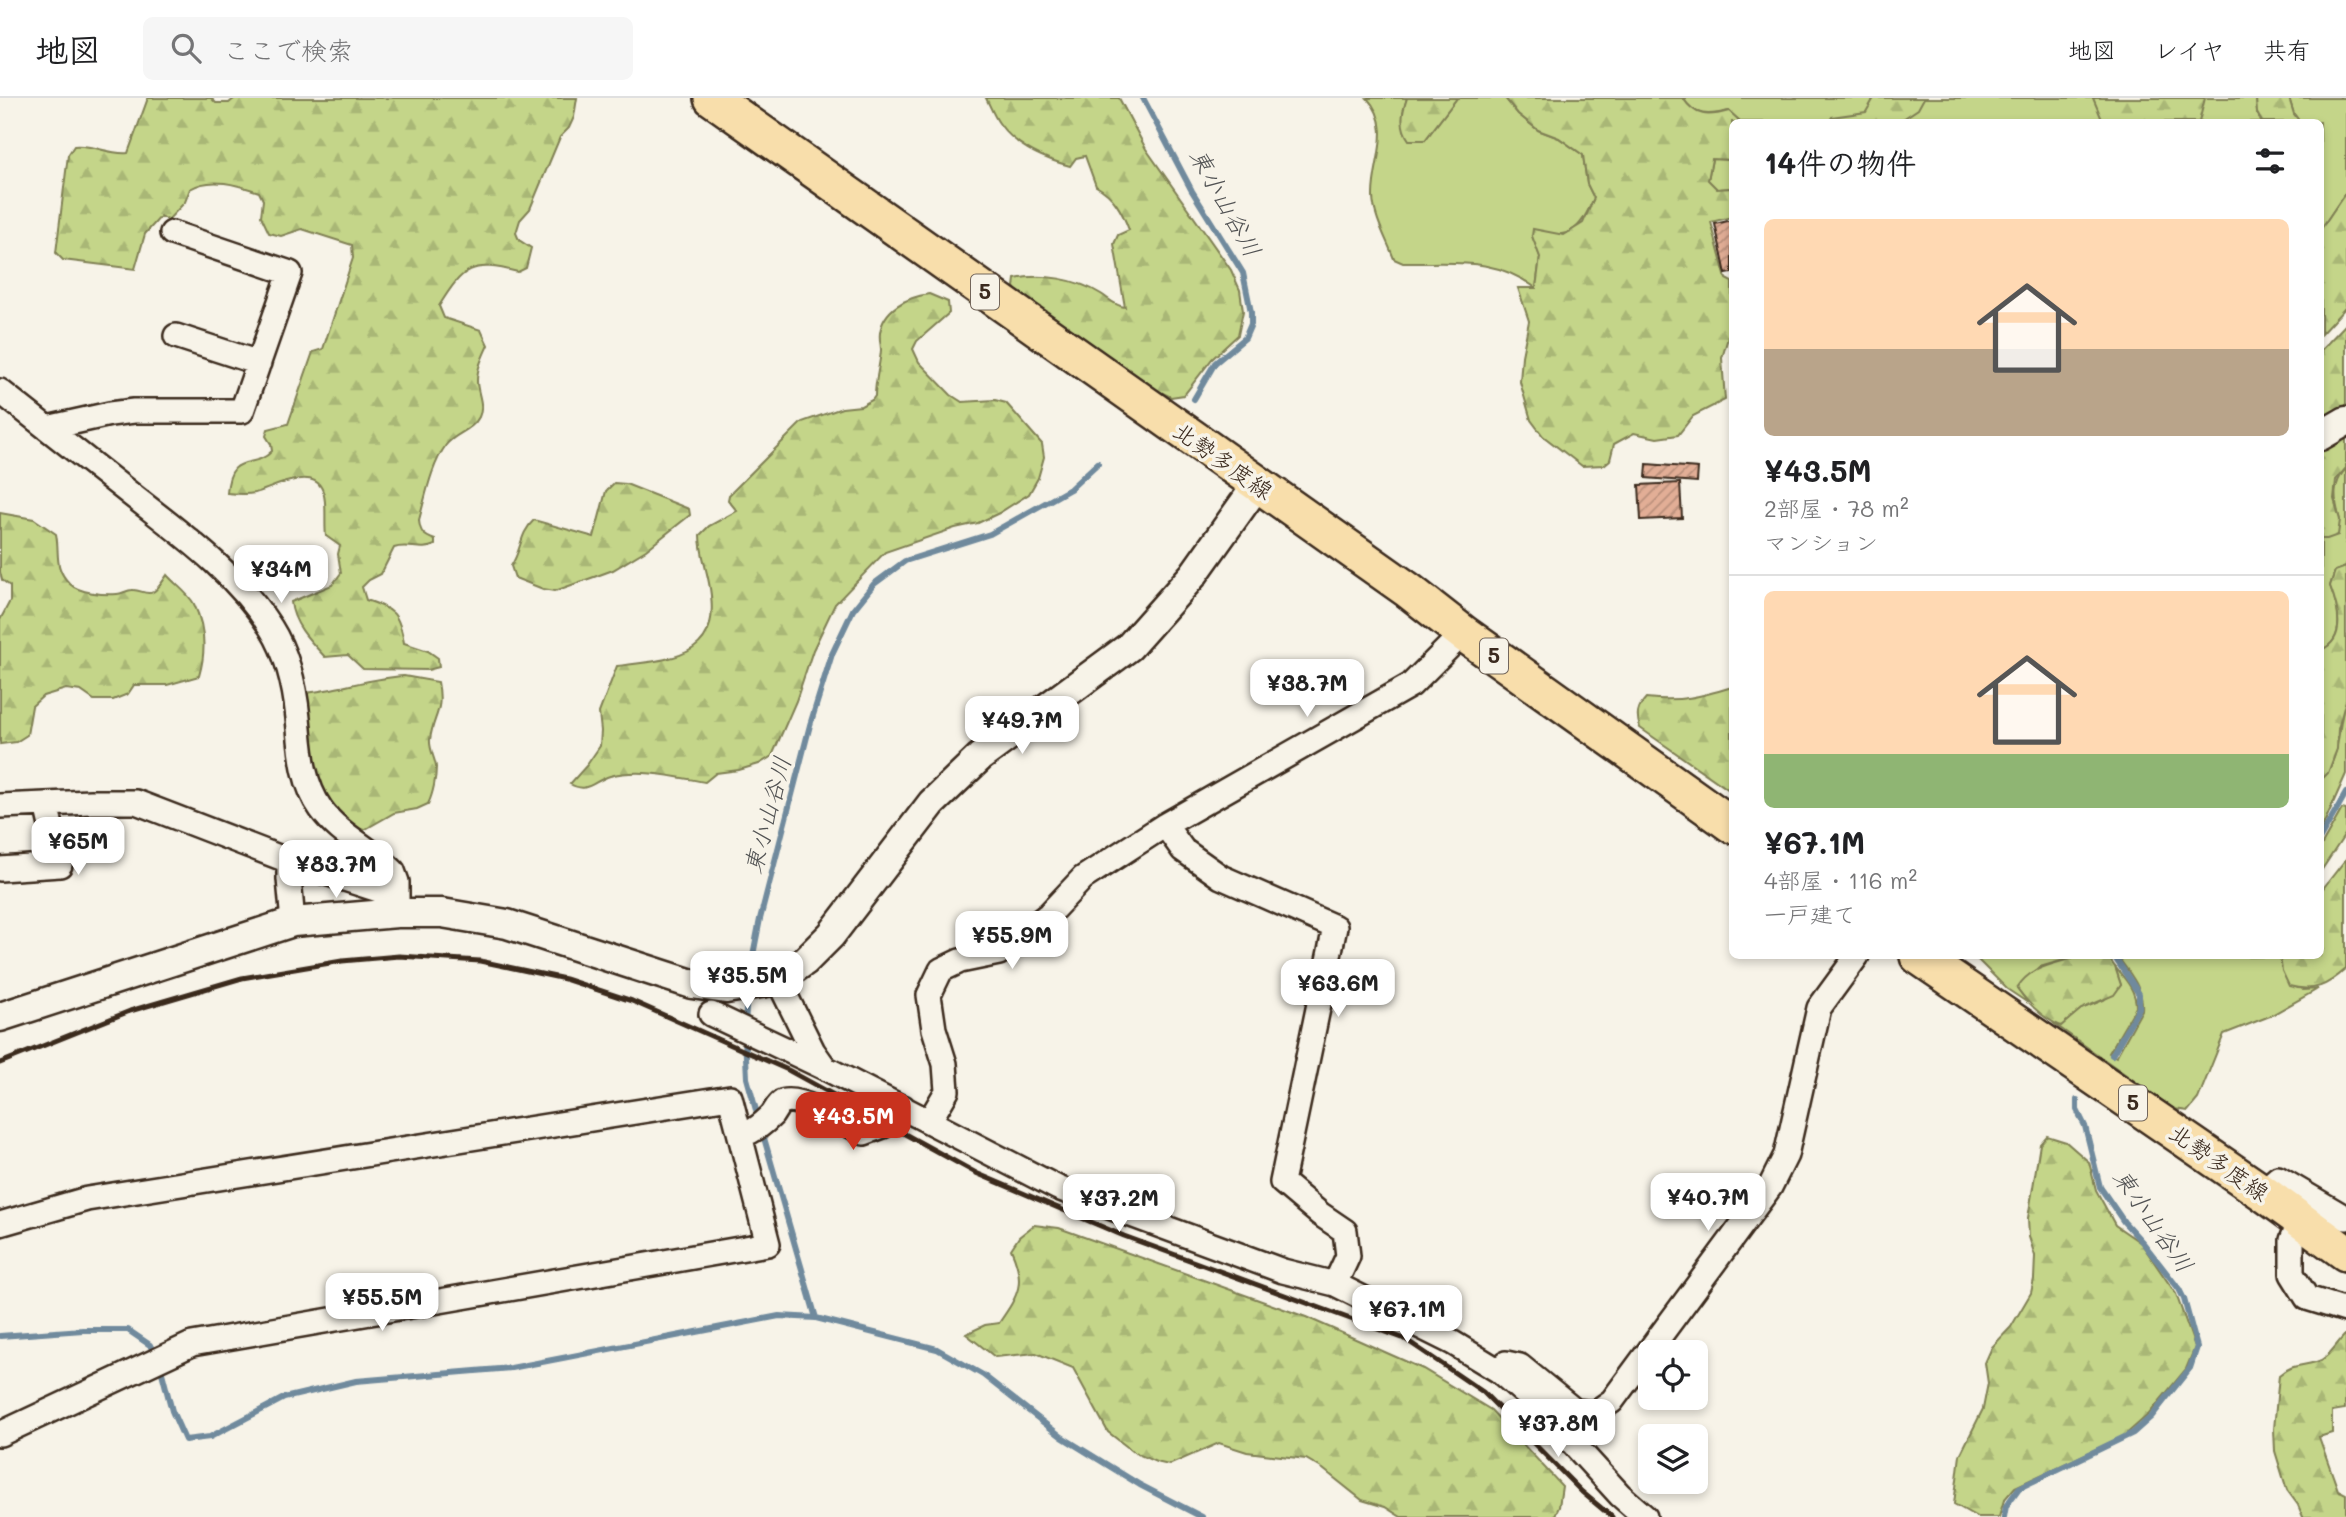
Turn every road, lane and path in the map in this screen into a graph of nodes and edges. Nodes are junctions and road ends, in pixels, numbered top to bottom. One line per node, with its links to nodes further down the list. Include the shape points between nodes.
1 (712, 98): 9 (main road, 北勢多度線 / 5)
2 (172, 233): 4 (street, via 290,273)
3 (176, 337): 4 (street)
4 (258, 363): 7 (street, via 242,411 134,411)
5 (0, 391): 7 (street)
6 (2346, 421): 8 (street)
7 (47, 428): 17 (street, via 224,572 271,628 286,659 297,708 301,759 313,797 334,825 393,871)
8 (2324, 434)
9 (1257, 485): 10 (main road, 北勢多度線 / 5); 21 (street, via 1193,575 1129,647 980,757 932,803 831,935 805,961)
10 (1463, 633): 13 (main road, 北勢多度線 / 5); 14 (street, via 1411,685)
11 (46, 804): 12 (street); 15 (street, via 136,803); 16 (street, via 60,865)
12 (0, 806)
13 (1729, 823)
14 (1165, 825): 26 (street, via 1083,878 1049,914 999,953 941,970 929,995 947,1091); 33 (street, via 1183,850 1221,877 1335,927 1282,1182 1345,1231 1348,1256)
15 (289, 861): 17 (street); 18 (street)
16 (0, 869)
17 (397, 904): 18 (street); 21 (street, via 507,924 692,984 726,989)
18 (293, 922): 22 (street)
19 (1855, 959): 35 (street, via 1819,1008 1786,1155 1770,1186 1612,1401 1595,1413 1575,1411 1520,1366 1506,1363)
20 (1922, 959): 28 (main road, 北勢多度線 / 5)
21 (769, 982): 24 (street)
22 (0, 1017)
23 (721, 1019): 24 (street)
24 (825, 1068): 25 (street)
25 (903, 1107): 26 (street); 27 (street, via 883,1126 864,1133 792,1100 782,1102 769,1118)
26 (930, 1120): 33 (street, via 1058,1188 1283,1271)
27 (744, 1135): 31 (street, via 730,1097 87,1199); 36 (street, via 768,1244 192,1344)
28 (2262, 1192): 29 (street, via 2278,1178); 30 (main road, 北勢多度線 / 5)
29 (2346, 1218)
30 (2300, 1220): 32 (main road, 北勢多度線 / 5); 34 (street, via 2291,1240 2292,1274 2307,1298)
31 (0, 1224)
32 (2346, 1253)
33 (1335, 1284): 35 (street)
34 (2346, 1310)
35 (1499, 1371): 37 (street, via 1537,1404)
36 (0, 1434)
37 (1645, 1517)

